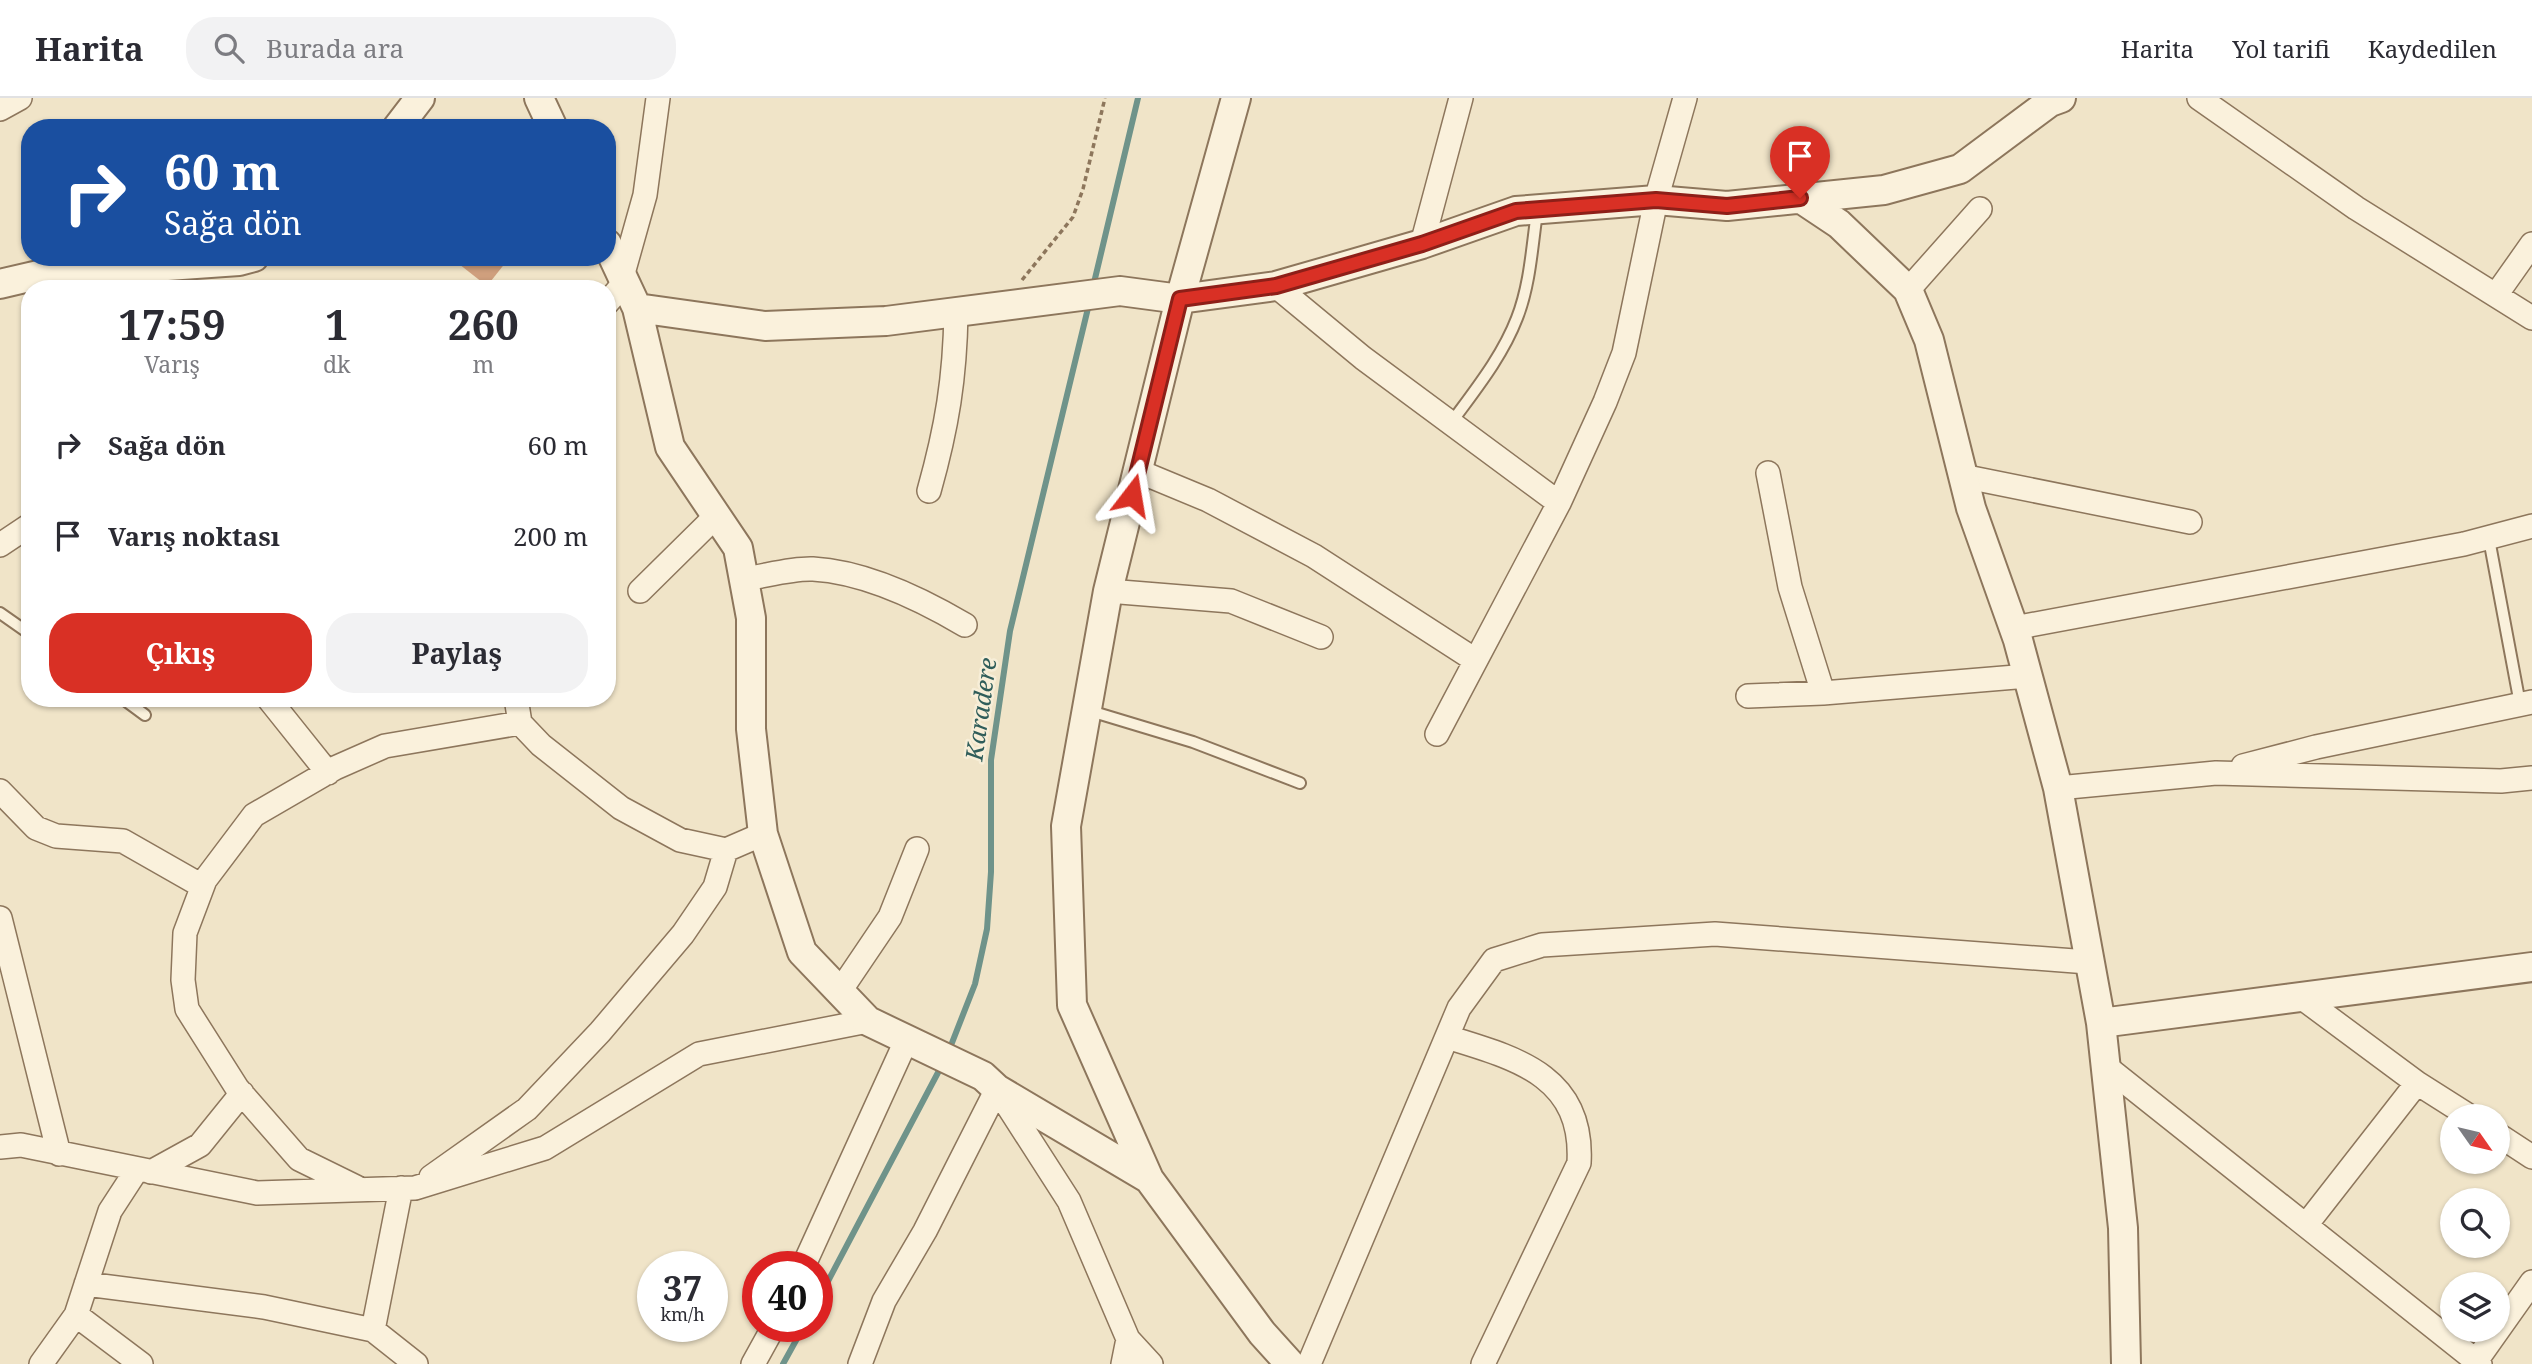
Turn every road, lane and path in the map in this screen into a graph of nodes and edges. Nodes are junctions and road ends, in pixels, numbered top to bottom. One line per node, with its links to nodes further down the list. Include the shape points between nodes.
1 (20, 98): 11 (street)
2 (420, 98): 12 (street)
3 (539, 98): 13 (street)
4 (658, 98): 24 (street, via 645,195)
5 (1105, 98): 28 (path, via 1073,217 1028,270)
6 (1236, 98): 27 (street)
7 (1461, 98): 18 (street)
8 (1685, 98): 15 (street)
9 (2061, 98): 14 (street, via 1960,169 1884,190)
10 (2199, 98): 26 (street, via 2356,208)
11 (0, 109)
12 (404, 119)
13 (549, 119)
14 (1800, 198): 15 (street, via 1727,206); 25 (street, via 1839,224)
15 (1656, 200): 16 (street); 37 (street, via 1624,353)
16 (1538, 209): 18 (street, via 1516,211); 32 (lane, via 1518,316 1498,355)
17 (1980, 209): 25 (street)
18 (1422, 244): 23 (street)
19 (2532, 244): 26 (street)
20 (167, 266): 22 (street, via 38,275)
21 (613, 266): 24 (street)
22 (0, 284)
23 (1276, 286): 27 (street); 32 (street)
24 (618, 287): 29 (street)
25 (1909, 290): 35 (street, via 1929,340)
26 (2496, 295): 31 (street)
27 (1180, 299): 28 (street, via 1120,291); 33 (street)
28 (1016, 305): 30 (street)
29 (637, 308): 30 (street, via 765,326 886,321); 38 (street, via 670,447)
30 (956, 312): 36 (street, via 947,426)
31 (2532, 318)
32 (1451, 423): 37 (street)
33 (1138, 471): 46 (street); 52 (street, via 1208,500 1314,556)
34 (1768, 473): 54 (street, via 1790,587)
35 (1962, 476): 39 (street); 50 (street)
36 (929, 491)
37 (1559, 503): 52 (street)
38 (716, 516): 44 (street, via 738,548); 45 (street)
39 (2190, 522)
40 (2532, 526): 42 (street)
41 (21, 531): 43 (street)
42 (2488, 539): 50 (street); 56 (lane)
43 (0, 545)
44 (744, 579): 48 (street, via 813,569 848,576 928,604); 70 (street, via 751,618 751,729)
45 (640, 591)
46 (1108, 591): 51 (street, via 1231,601); 60 (street)
47 (0, 613): 49 (lane)
48 (965, 625)
49 (21, 628)
50 (2014, 628): 53 (street)
51 (1321, 637)
52 (1475, 660): 63 (street)
53 (2028, 676): 54 (street); 68 (street)
54 (1823, 693): 55 (street)
55 (1748, 696)
56 (2526, 703): 65 (street)
57 (134, 707): 61 (lane)
58 (275, 707): 64 (street)
59 (517, 707): 62 (street)
60 (1087, 710): 67 (lane, via 1193,741); 93 (street, via 1066,826 1072,1005)
61 (145, 715)
62 (520, 723): 64 (street, via 384,746); 71 (street, via 621,808 680,840)
63 (1437, 734)
64 (328, 773): 73 (street, via 254,816)
65 (2216, 773): 66 (street); 68 (street)
66 (2532, 778)
67 (1300, 783)
68 (2058, 788): 75 (street)
69 (0, 791): 73 (street, via 36,828 56,836 123,841)
70 (763, 834): 71 (street); 77 (street, via 802,952)
71 (726, 849): 95 (street, via 715,887 683,934 600,1032 527,1109)
72 (917, 849): 77 (street, via 890,917)
73 (202, 886): 86 (street, via 185,933 187,1009)
74 (0, 918): 90 (street)
75 (2088, 962): 80 (street); 81 (street, via 1715,934 1542,945 1494,960 1459,1008)
76 (2532, 967): 78 (street)
77 (840, 991): 79 (street)
78 (2301, 997): 80 (street); 85 (street)
79 (868, 1021): 82 (street); 95 (street, via 699,1054 545,1148)
80 (2101, 1023): 83 (street)
81 (1447, 1037): 113 (street); 114 (street, via 1514,1058 1542,1074 1564,1099 1580,1141 1579,1163)
82 (914, 1045): 84 (street); 97 (street)
83 (2104, 1065): 96 (street); 115 (street, via 2123,1228)
84 (990, 1082): 93 (street); 102 (street, via 1069,1201); 109 (street, via 925,1231 884,1301)
85 (2417, 1083): 87 (street); 96 (street)
86 (242, 1093): 92 (street, via 200,1145); 94 (street, via 299,1158)
87 (2450, 1104)
88 (2510, 1143): 91 (street)
89 (0, 1147): 90 (street, via 20,1145)
90 (60, 1154): 92 (street)
91 (2532, 1157)
92 (144, 1171): 94 (street, via 257,1193); 99 (street, via 110,1211)
93 (1149, 1179): 112 (street)
94 (359, 1188): 95 (street)
95 (408, 1188): 101 (street)
96 (2306, 1225): 104 (street)
97 (811, 1251)
98 (2532, 1282): 104 (street)
99 (86, 1284): 100 (street); 101 (street, via 264,1307)
100 (76, 1315): 105 (street); 106 (street)
101 (373, 1330): 107 (street)
102 (1128, 1339): 110 (street); 111 (street)
103 (765, 1342): 108 (street)
104 (2476, 1363)
105 (41, 1364)
106 (141, 1364)
107 (416, 1364)
108 (753, 1364)
109 (860, 1364)
110 (1123, 1364)
111 (1151, 1364)
112 (1290, 1364)
113 (1309, 1364)
114 (1483, 1364)
115 (2126, 1364)

